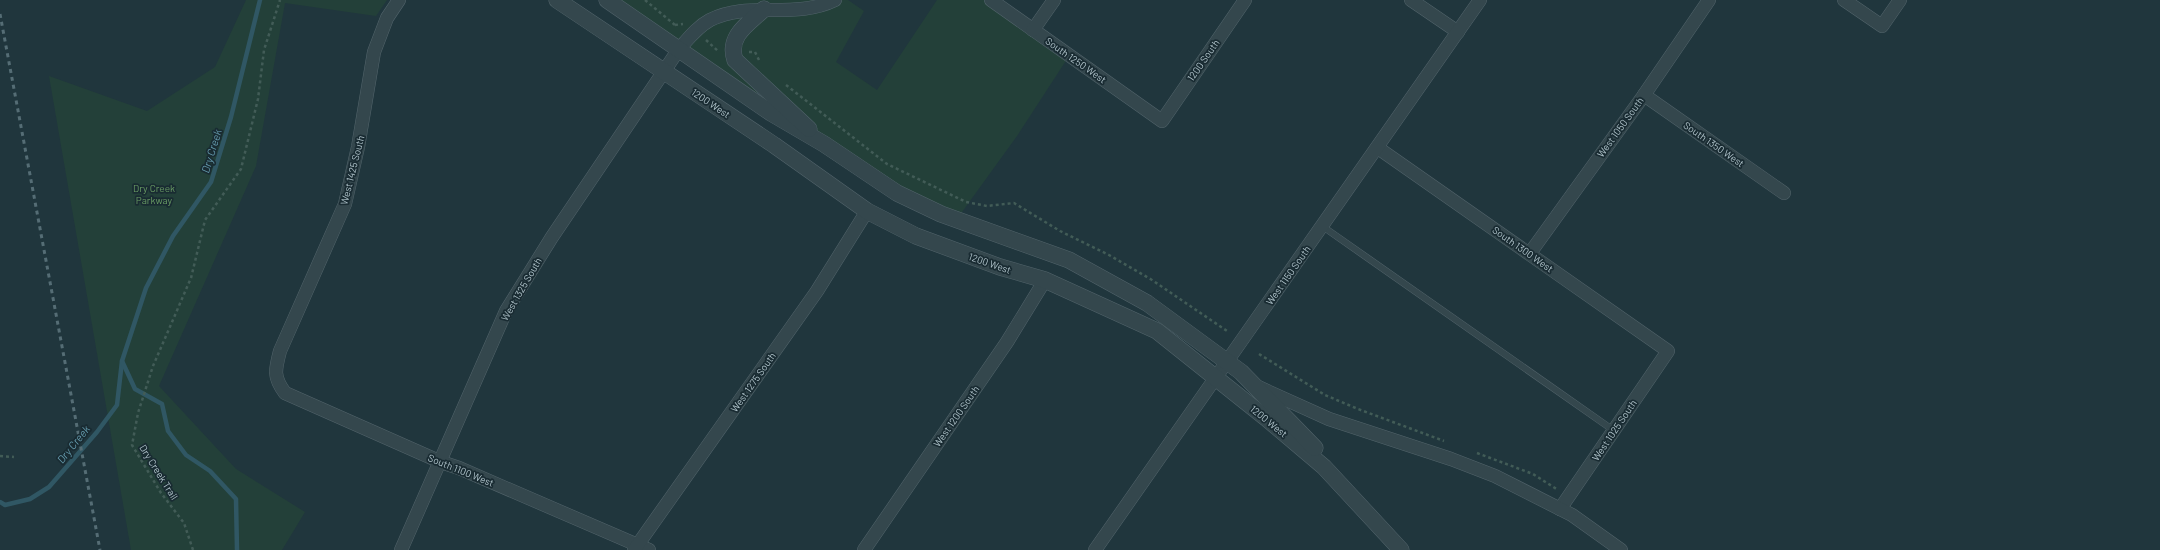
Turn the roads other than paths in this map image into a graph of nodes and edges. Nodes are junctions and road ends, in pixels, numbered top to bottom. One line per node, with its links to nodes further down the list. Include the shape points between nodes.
1 (399, 0): 30 (street, West 1425 South, via 387,18 374,52 358,147 345,204 280,351 275,369)
2 (557, 0): 17 (street, 1200 West)
3 (607, 0): 16 (street, 1200 West)
4 (835, 0): 13 (street, West 1325 South, via 819,7 801,10)
5 (991, 0): 14 (street, South 1250 West)
6 (1054, 0): 14 (street)
7 (1245, 0): 19 (street, 1200 South)
8 (1411, 0): 15 (street)
9 (1480, 0): 15 (street, West 1150 South)
10 (1709, 0): 18 (street, West 1050 South)
11 (1844, 0): 12 (street, via 1882,26)
12 (1900, 0)
13 (764, 9): 16 (street, West 1325 South, via 726,12 708,21); 20 (street, via 736,36 732,53 735,60 744,71 787,106)
14 (1033, 30): 19 (street, South 1250 West)
15 (1458, 32): 21 (street, West 1150 South)
16 (678, 49): 17 (street, West 1325 South); 20 (street, 1200 West, via 771,113)
17 (664, 70): 23 (street, 1200 West); 33 (street, West 1325 South, via 552,237 506,311)
18 (1644, 95): 22 (street, South 1350 West); 25 (street, West 1050 South)
19 (1162, 121)
20 (824, 144): 28 (street, 1200 West, via 909,199 941,214 1069,260 1147,303)
21 (1378, 148): 24 (street, West 1150 South); 25 (street, South 1300 West)
22 (1784, 193)
23 (867, 211): 26 (street, 1200 West, via 916,236 1000,267); 35 (street, West 1275 South, via 817,291)
24 (1322, 226): 28 (street, West 1150 South); 32 (lane)
25 (1530, 253): 27 (street, South 1300 West)
26 (1045, 280): 29 (street, 1200 West, via 1157,331); 37 (street, West 1200 South, via 1007,342)
27 (1668, 351): 32 (street, West 1025 South)
28 (1227, 362): 29 (street, West 1150 South); 31 (street, 1200 West)
29 (1216, 378): 38 (street, West 1150 South); 39 (street, 1200 West, via 1324,467)
30 (277, 382): 33 (street, South 1100 West, via 285,393)
31 (1256, 386): 34 (street, via 1329,419 1490,474); 40 (street, 1200 West, via 1349,480)
32 (1613, 430): 34 (street, West 1025 South)
33 (441, 462): 35 (street, South 1100 West); 36 (street, West 1325 South)
34 (1560, 509): 41 (street)
35 (641, 548)
36 (401, 550)
37 (864, 550)
38 (1095, 550)
39 (1401, 550)
40 (1413, 550)
41 (1621, 550)

